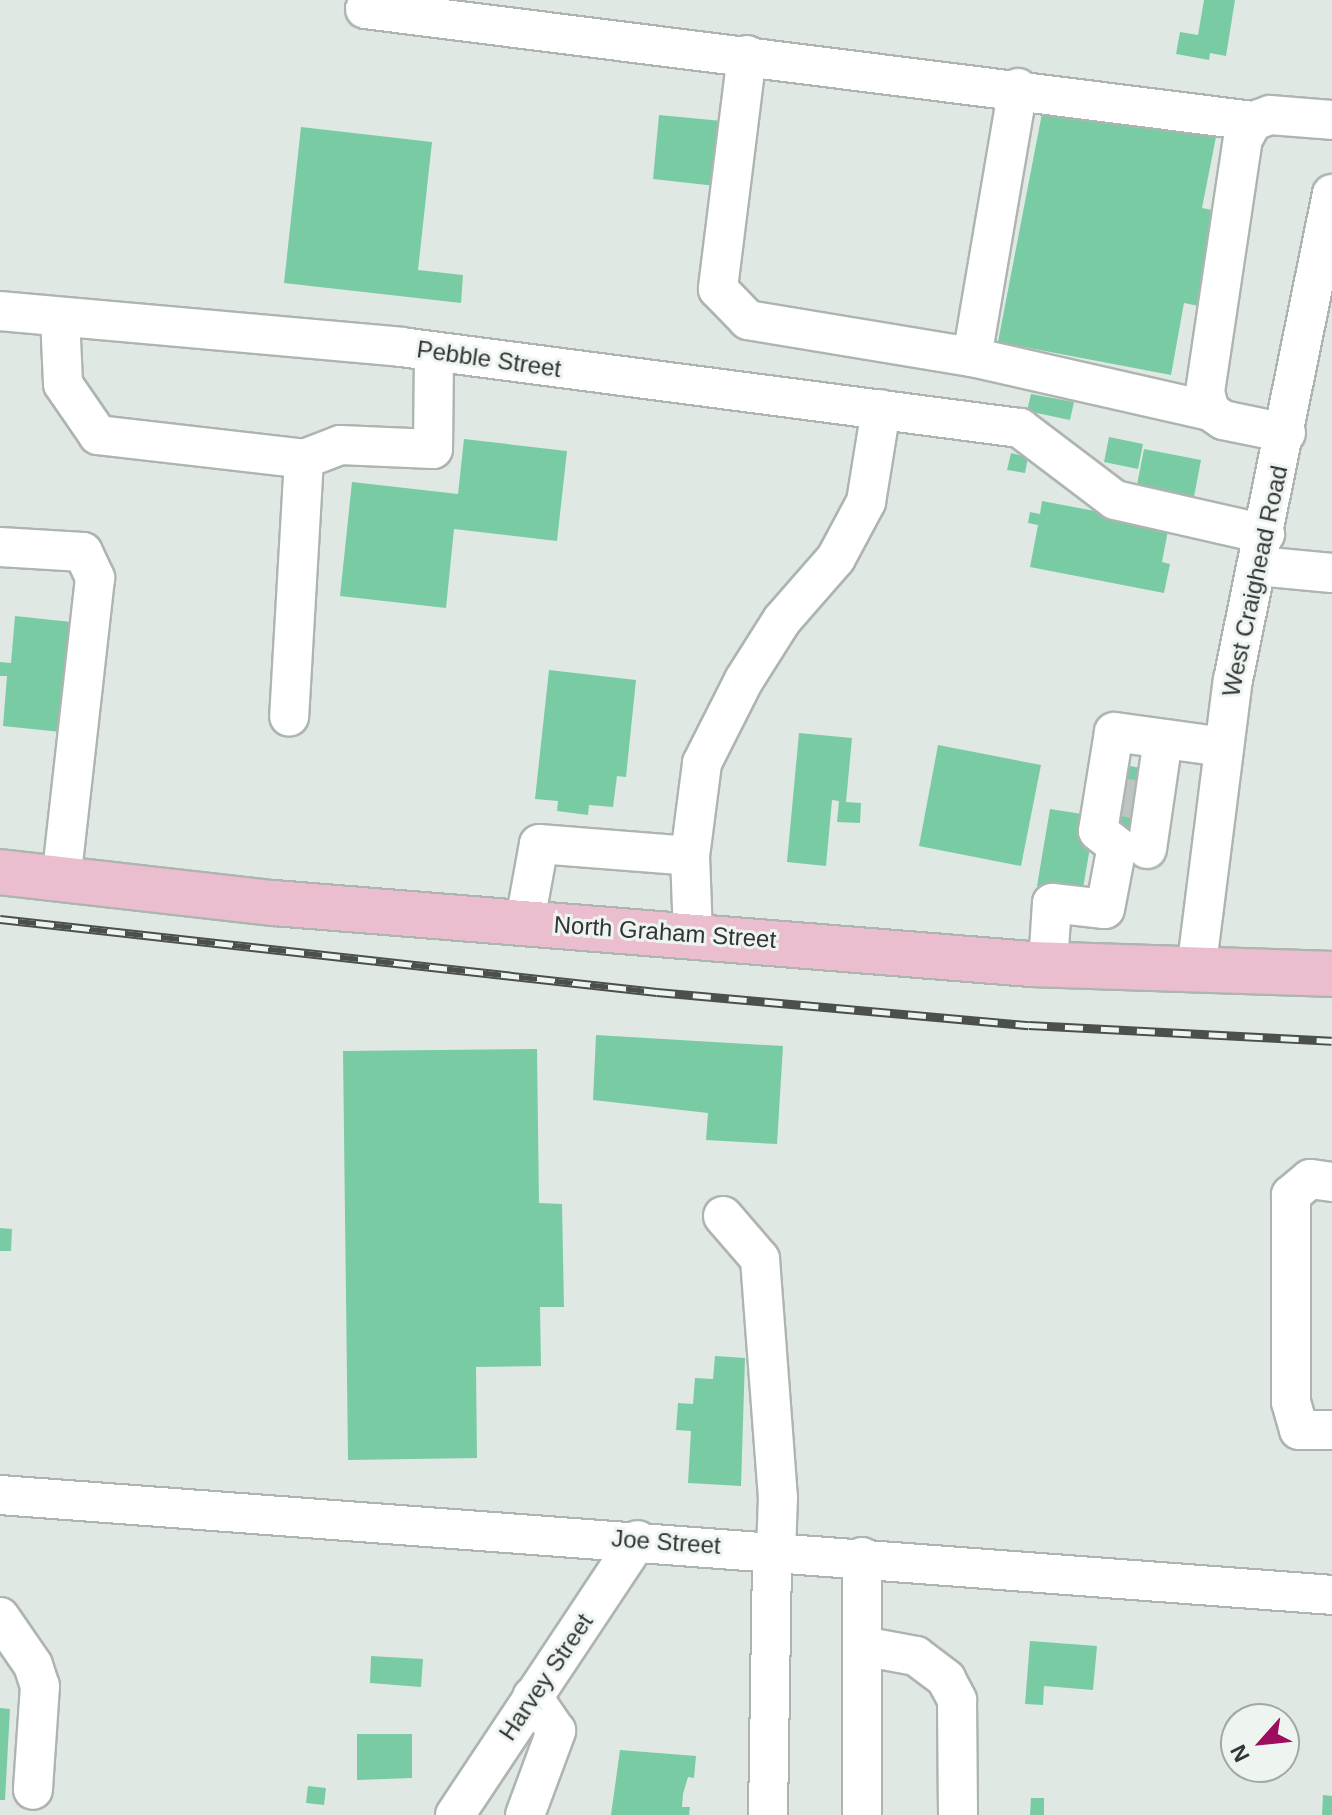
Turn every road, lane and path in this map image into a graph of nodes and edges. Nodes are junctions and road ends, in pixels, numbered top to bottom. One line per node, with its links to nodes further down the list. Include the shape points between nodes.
1 (365, 9): 2 (street)
2 (747, 55): 3 (street); 11 (street, via 718,289 748,320)
3 (1018, 88): 5 (street); 11 (street)
4 (1332, 120): 5 (street, via 1270,115)
5 (1253, 121): 13 (street, via 1243,139 1207,377)
6 (1332, 194): 7 (street, West Craighead Road)
7 (1326, 259): 14 (street, West Craighead Road)
8 (0, 311): 9 (street, Pebble Street)
9 (60, 317): 10 (street, Pebble Street); 15 (street, via 63,384 98,435)
10 (434, 352): 12 (street, Pebble Street); 15 (street, via 433,449 340,445)
11 (972, 357): 13 (street)
12 (881, 409): 17 (street, Pebble Street, via 1020,428 1115,500); 25 (street, via 866,502 836,558 782,620 744,680 702,763)
13 (1210, 411): 14 (street, via 1223,420)
14 (1286, 433): 17 (street, West Craighead Road)
15 (304, 459): 19 (street)
16 (0, 547): 27 (street, via 83,552 95,578)
17 (1261, 550): 18 (street, Pebble Street); 21 (street, West Craighead Road)
18 (1332, 573)
19 (289, 717)
20 (1163, 739): 21 (street); 22 (street); 22 (street, via 1114,732)
21 (1224, 747): 24 (street, West Craighead Road)
22 (1127, 798): 23 (street); 23 (street, via 1098,831)
23 (1132, 848): 24 (street); 30 (street, via 1105,909 1052,903)
24 (1207, 855): 31 (street, West Craighead Road)
25 (690, 856): 28 (street, via 539,844); 29 (street)
26 (0, 872): 27 (main road, North Graham Street)
27 (61, 879): 28 (main road, North Graham Street, via 274,903)
28 (525, 921): 29 (main road, North Graham Street)
29 (693, 934): 30 (main road, North Graham Street)
30 (1048, 965): 31 (main road, North Graham Street)
31 (1196, 971): 32 (main road, North Graham Street)
32 (1332, 974)
33 (1332, 1182): 35 (street, via 1310,1179 1291,1195 1291,1402 1299,1430)
34 (723, 1216): 38 (street, via 760,1259 778,1497)
35 (1332, 1430)
36 (0, 1495): 37 (street, Joe Street)
37 (638, 1540): 38 (street, Joe Street); 43 (street, Harvey Street)
38 (774, 1551): 39 (street, Joe Street); 47 (street)
39 (862, 1557): 40 (street, Joe Street); 42 (street)
40 (1332, 1595)
41 (0, 1617): 44 (street, via 26,1653 40,1686)
42 (862, 1646): 48 (street); 49 (street, via 916,1656 946,1679 957,1700)
43 (532, 1696): 45 (street, Harvey Street); 46 (street, via 556,1731)
44 (33, 1790)
45 (455, 1815)
46 (525, 1815)
47 (768, 1815)
48 (862, 1815)
49 (958, 1815)

